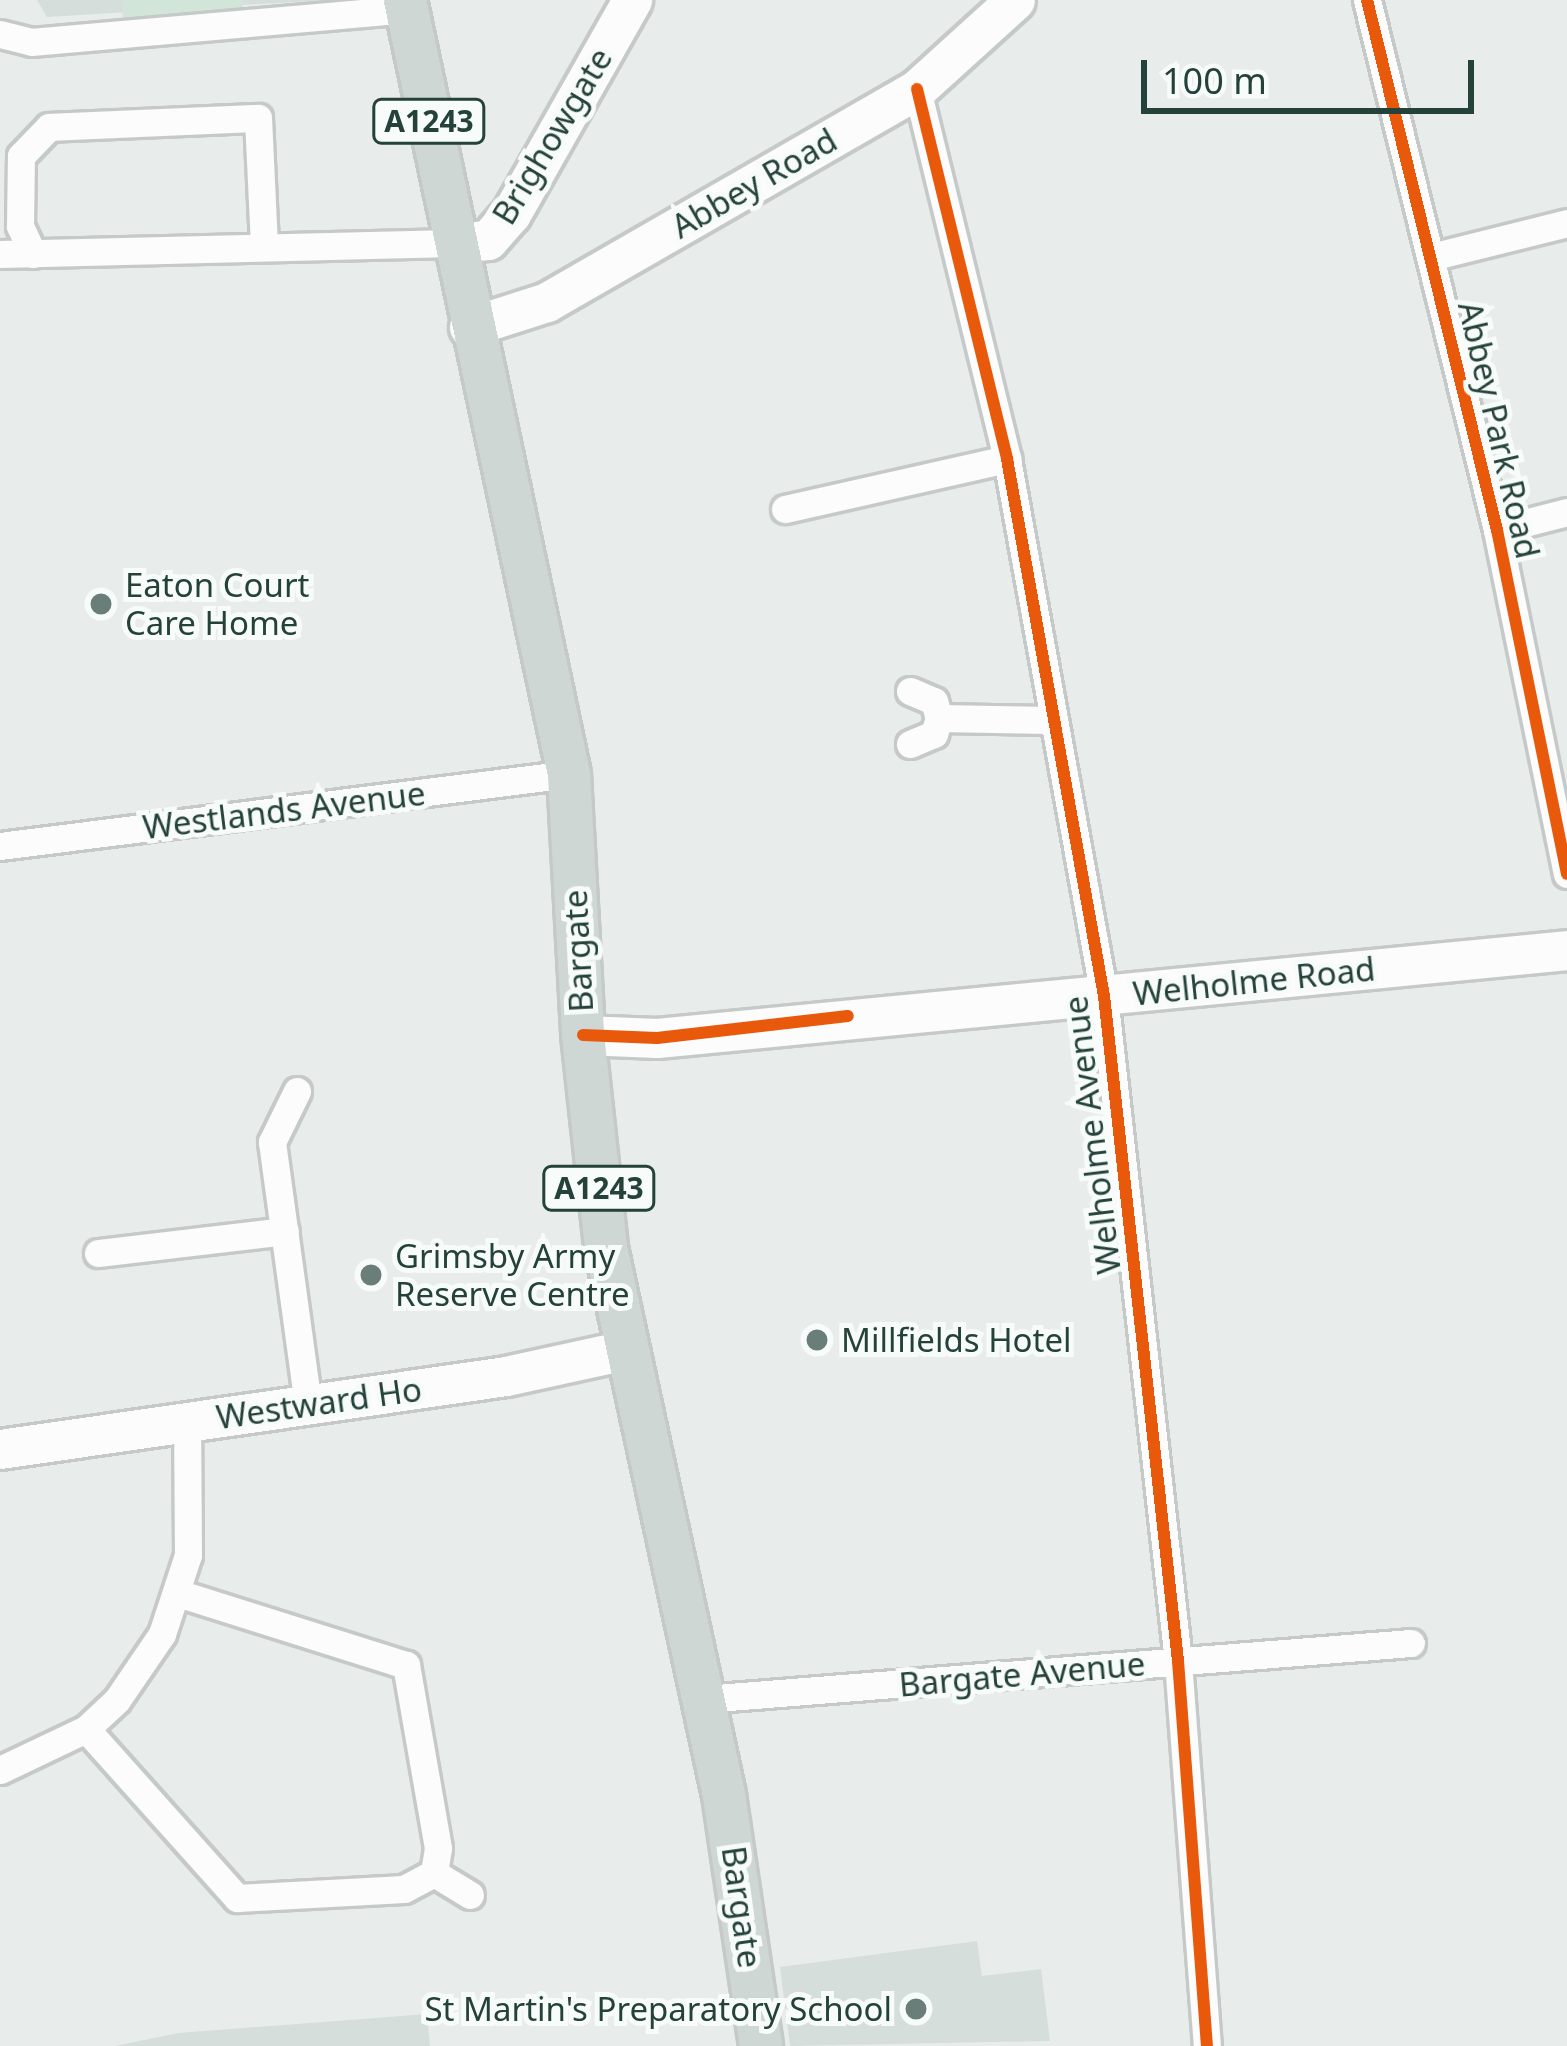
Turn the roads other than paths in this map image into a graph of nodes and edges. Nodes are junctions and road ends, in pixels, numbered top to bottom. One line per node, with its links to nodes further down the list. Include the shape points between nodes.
1 (632, 0): 8 (street, Brighowgate, via 511,214 488,240)
2 (1016, 0): 6 (street, Abbey Road)
3 (1367, 0): 12 (street, Abbey Park Road)
4 (405, 4): 5 (street, via 31,42); 8 (main road, Bargate / A1243)
5 (0, 34)
6 (917, 89): 13 (street, Abbey Road, via 548,302); 14 (street, Welholme Avenue)
7 (1567, 223): 12 (street)
8 (453, 243): 9 (street); 13 (main road, Bargate / A1243)
9 (264, 247): 11 (street); 11 (street, via 258,118 49,128 22,156 20,226)
10 (0, 254): 11 (street)
11 (33, 254)
12 (1431, 257): 17 (street, Abbey Park Road)
13 (469, 327): 22 (main road, Bargate / A1243)
14 (1007, 458): 15 (street); 20 (street, Welholme Avenue)
15 (784, 508)
16 (1567, 512): 17 (street)
17 (1497, 530): 24 (street, Abbey Park Road)
18 (910, 691): 19 (street, via 934,701)
19 (939, 718): 20 (street); 21 (street, via 934,734)
20 (1049, 720): 26 (street, Welholme Avenue)
21 (910, 744)
22 (569, 774): 23 (street, Westlands Avenue); 27 (main road, Bargate / A1243)
23 (0, 846)
24 (1567, 874)
25 (1567, 950): 26 (street, Welholme Road)
26 (1104, 996): 27 (street, Welholme Road, via 656,1038); 37 (street, Welholme Avenue)
27 (583, 1035): 31 (main road, Bargate / A1243)
28 (297, 1091): 29 (street, via 272,1142)
29 (284, 1231): 30 (street); 32 (street)
30 (98, 1253)
31 (625, 1350): 32 (street, Westward Ho); 38 (main road, Bargate / A1243)
32 (308, 1405): 33 (street, Westward Ho)
33 (187, 1421): 34 (street, Westward Ho); 35 (street, via 191,1505)
34 (4, 1456)
35 (178, 1592): 39 (street, via 145,1664); 41 (street, via 406,1665 438,1848)
36 (1411, 1643): 37 (street, Bargate Avenue)
37 (1178, 1660): 38 (street, Bargate Avenue); 44 (street, Welholme Avenue)
38 (704, 1699): 43 (main road, Bargate / A1243)
39 (86, 1729): 40 (street); 41 (street, via 237,1898 404,1889)
40 (0, 1771)
41 (434, 1873): 42 (street)
42 (470, 1895)
43 (761, 2046)
44 (1207, 2046)

